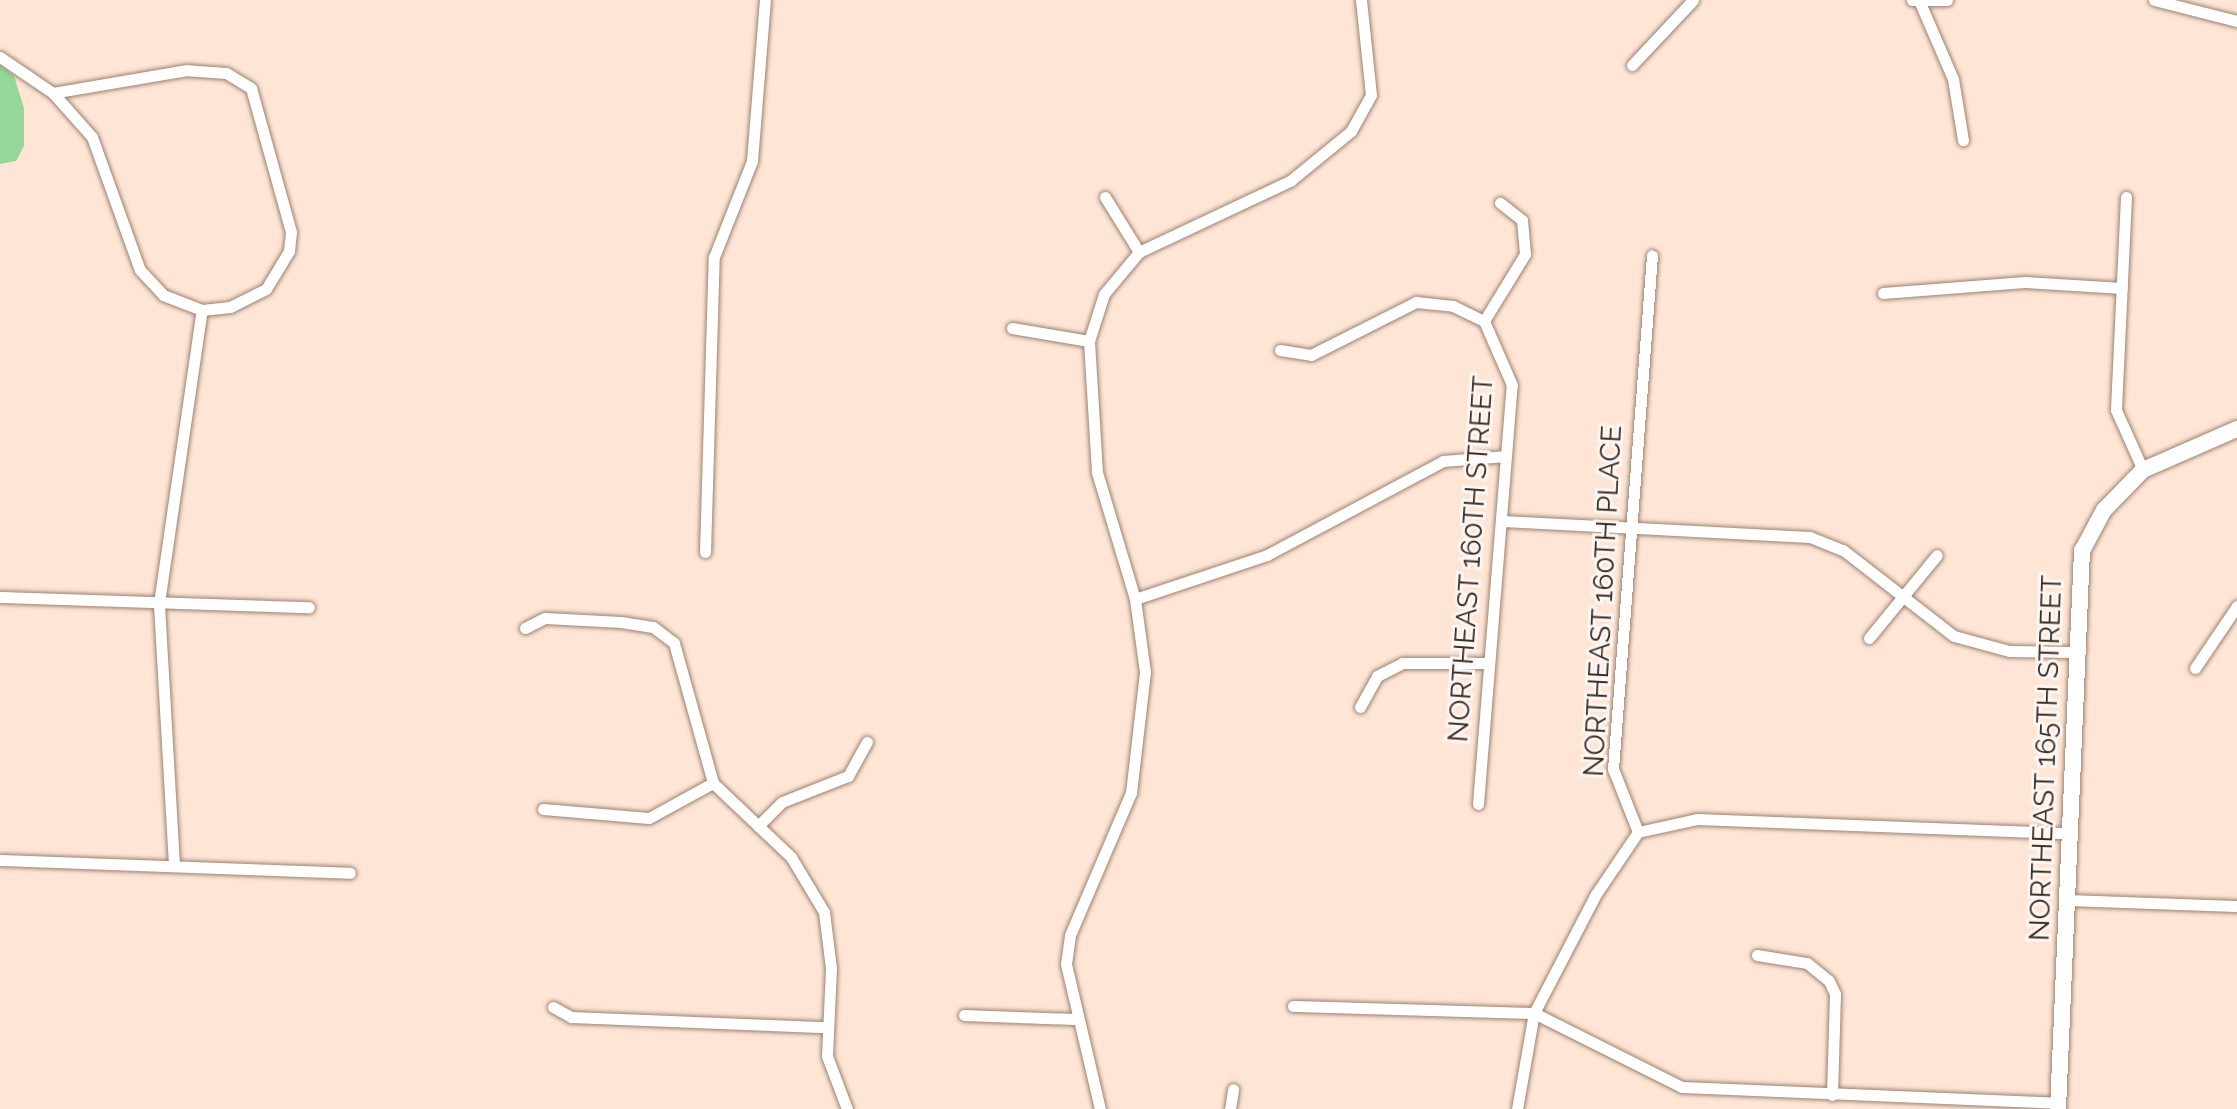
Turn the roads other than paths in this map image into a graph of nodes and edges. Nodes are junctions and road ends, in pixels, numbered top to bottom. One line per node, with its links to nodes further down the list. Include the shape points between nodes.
1 (765, 0): 29 (street, via 752,161 714,257)
2 (1361, 0): 15 (street, via 1371,95 1351,131 1290,181)
3 (1693, 0): 9 (street)
4 (1947, 0): 6 (street)
5 (2154, 0): 7 (street)
6 (1917, 2): 11 (street, via 1953,79)
7 (2237, 21)
8 (0, 57): 10 (street)
9 (1632, 65)
10 (53, 93): 19 (street, via 92,137 140,270 163,295); 19 (street, via 187,70 226,73 251,88 284,186 289,251 266,289 230,307)
11 (1963, 140)
12 (1105, 197): 15 (street)
13 (2126, 197): 17 (street)
14 (1500, 203): 20 (street, via 1522,220 1525,254)
15 (1139, 252): 22 (street, via 1104,294)
16 (1652, 255): 28 (street, NORTHEAST 160TH PLACE)
17 (2122, 288): 18 (street, via 2025,282); 26 (street, via 2116,410)
18 (1883, 293)
19 (202, 310): 33 (street)
20 (1484, 321): 23 (street, via 1453,306 1416,302 1311,355); 25 (street, NORTHEAST 160TH STREET, via 1512,385)
21 (1012, 328): 22 (street)
22 (1089, 341): 32 (street, via 1097,472)
23 (1280, 350)
24 (2237, 429): 26 (street)
25 (1506, 456): 27 (street, NORTHEAST 160TH STREET); 32 (street, via 1443,461 1267,555)
26 (2143, 470): 39 (street, NORTHEAST 165TH STREET, via 2085,542)
27 (1503, 521): 28 (street); 40 (street, NORTHEAST 160TH STREET)
28 (1628, 532): 34 (street, via 1810,537 1843,550); 48 (street, NORTHEAST 160TH PLACE, via 1613,769)
29 (705, 552)
30 (1937, 555): 34 (street)
31 (0, 597): 33 (street)
32 (1135, 599): 60 (street, via 1145,672 1138,758 1120,826 1070,935)
33 (159, 603): 36 (street); 51 (street)
34 (1903, 604): 38 (street); 39 (street, via 1976,644)
35 (2237, 606): 41 (street)
36 (309, 607)
37 (525, 628): 44 (street, via 545,618 621,622 653,627 674,643)
38 (1869, 638)
39 (2073, 652): 49 (street, NORTHEAST 165TH STREET)
40 (1489, 663): 42 (street, via 1402,663 1377,676); 45 (street, NORTHEAST 160TH STREET)
41 (2195, 668)
42 (1360, 707)
43 (867, 742): 47 (street, via 848,776 782,802)
44 (713, 783): 46 (street, via 649,818); 47 (street)
45 (1478, 804)
46 (543, 809)
47 (758, 826): 61 (street, via 791,857 824,912 831,968)
48 (1638, 832): 49 (street, via 1697,819); 58 (street, via 1596,894)
49 (2068, 833): 53 (street, NORTHEAST 165TH STREET)
50 (0, 860): 51 (street)
51 (174, 865): 52 (street)
52 (350, 873)
53 (2066, 900): 54 (street); 64 (street, NORTHEAST 165TH STREET)
54 (2237, 906)
55 (1757, 955): 63 (street, via 1807,963 1829,981 1835,994)
56 (1293, 1006): 58 (street)
57 (553, 1007): 61 (street, via 571,1017)
58 (1534, 1013): 63 (street, via 1682,1087); 68 (street)
59 (964, 1015): 60 (street)
60 (1074, 1019): 66 (street)
61 (825, 1027): 65 (street)
62 (1233, 1089): 67 (street)
63 (1832, 1095): 64 (street)
64 (2058, 1106)
65 (847, 1109)
66 (1100, 1109)
67 (1230, 1109)
68 (1517, 1109)

